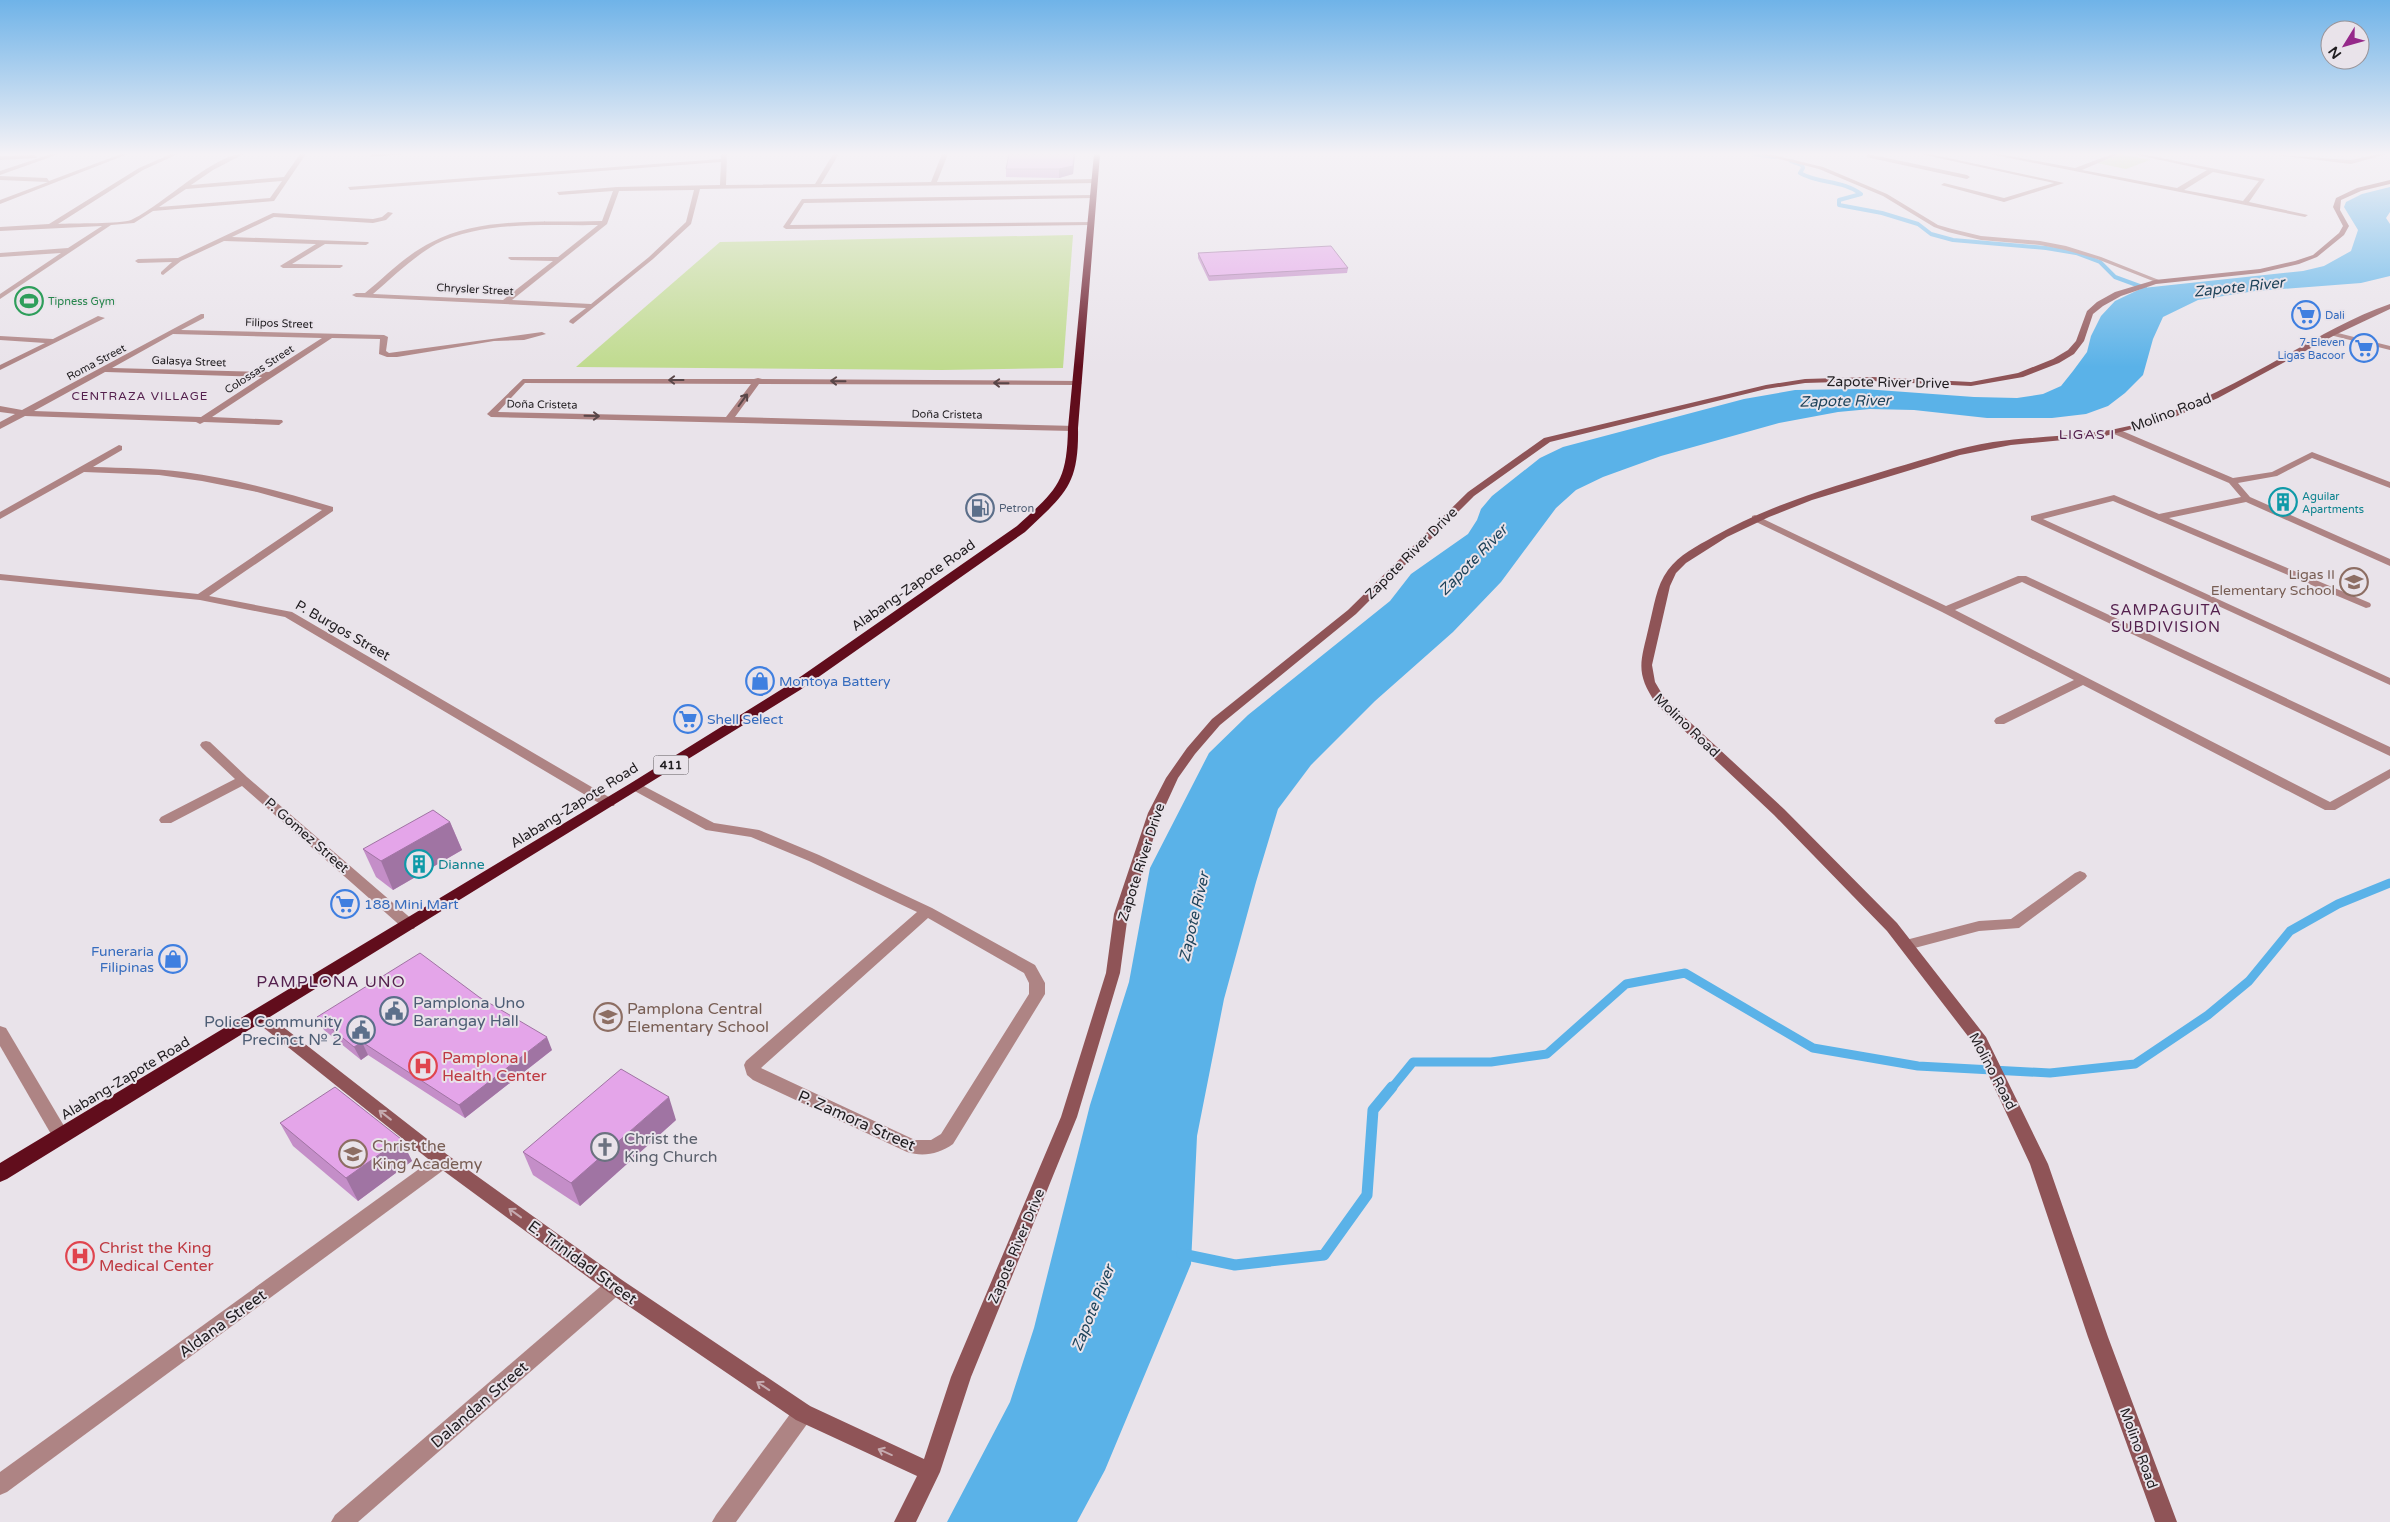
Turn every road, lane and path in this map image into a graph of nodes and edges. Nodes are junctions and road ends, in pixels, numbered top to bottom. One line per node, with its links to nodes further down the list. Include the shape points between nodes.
1 (52, 225): 13 (street)
2 (79, 225): 13 (street)
3 (107, 225): 18 (street)
4 (251, 225): 15 (street)
5 (562, 225): 28 (street, via 498,228 447,236 433,243)
6 (602, 225): 21 (street)
7 (687, 225): 33 (street)
8 (787, 225): 9 (street)
9 (936, 225)
10 (1091, 225): 49 (highway, Alabang-Zapote Road / 411)
11 (1934, 225): 26 (street, via 1981,238 2066,248)
12 (2345, 225): 26 (main road, Zapote River Drive, via 2342,234 2314,256 2288,266)
13 (49, 227): 14 (street)
14 (0, 229)
15 (220, 239): 16 (street); 22 (street)
16 (324, 242): 17 (street); 24 (street, via 283,266)
17 (366, 243)
18 (70, 250): 19 (street); 29 (street)
19 (0, 255)
20 (511, 258): 21 (street)
21 (559, 259): 30 (street)
22 (179, 260): 23 (street); 25 (street)
23 (138, 261)
24 (340, 266)
25 (162, 274)
26 (2157, 282): 92 (main road, Zapote River Drive, via 2107,299 2090,314 2080,341 2071,352 2056,362 2020,375 1971,384 1872,379 1805,381 1766,387 1547,440 1471,494 1352,612 1216,722 1186,757 1155,813 1121,914 1113,973 1069,1117 961,1377)
27 (356, 295): 28 (street, Chrysler Street)
28 (367, 296): 30 (street, Chrysler Street)
29 (0, 297)
30 (506, 302): 33 (street, Chrysler Street)
31 (0, 303): 32 (street)
32 (9, 303)
33 (592, 306): 37 (street)
34 (2390, 306): 39 (main road, Molino Road)
35 (201, 316): 38 (street, Roma Street)
36 (101, 318): 43 (street)
37 (573, 322)
38 (173, 332): 41 (street, Filipos Street); 46 (street, Roma Street)
39 (2333, 333): 44 (street); 57 (main road, Molino Road, via 2238,384 2167,416)
40 (542, 334): 41 (street, Filipos Street, via 397,355 382,352 384,338)
41 (330, 336): 47 (street, Colossas Street)
42 (0, 338): 43 (street)
43 (55, 341): 45 (street)
44 (2390, 348)
45 (0, 368)
46 (106, 370): 47 (street, Galasya Street); 51 (street, Roma Street)
47 (271, 375): 53 (street, Colossas Street)
48 (758, 380): 49 (street, Doña Cristeta, one-way to 48); 52 (street, one-way to 48); 52 (street, Doña Cristeta, one-way to 52, via 523,381 491,414)
49 (1078, 383): 56 (highway, Alabang-Zapote Road / 411)
50 (0, 409): 51 (street)
51 (22, 413): 53 (street); 55 (street, Roma Street)
52 (729, 420): 56 (street, Doña Cristeta)
53 (200, 421): 54 (street)
54 (279, 422)
55 (0, 426)
56 (1073, 428): 78 (highway, Alabang-Zapote Road / 411, via 1073,456 1067,479 1054,498 1021,529 795,687)
57 (2117, 432): 60 (street); 65 (main road, Molino Road, via 1968,450 1843,487)
58 (119, 448): 59 (street)
59 (83, 469): 63 (street); 68 (street, via 182,475 330,508)
60 (2232, 481): 61 (street, via 2274,474 2312,455); 62 (street)
61 (2390, 484)
62 (2247, 500): 64 (street); 66 (street)
63 (0, 516)
64 (2158, 516): 69 (street); 72 (street, via 2114,498 2034,518)
65 (1755, 518): 70 (street); 84 (main road, Molino Road, via 1698,549 1673,571 1658,608 1646,678 1660,702 1778,812)
66 (2390, 563)
67 (0, 577): 68 (street, P. Burgos Street)
68 (200, 596): 79 (street, P. Burgos Street, via 288,614)
69 (2366, 605)
70 (1946, 610): 71 (street); 75 (street, via 2022,578)
71 (2084, 680): 73 (street); 76 (street, via 2330,807)
72 (2390, 682)
73 (2000, 721)
74 (206, 745): 77 (street, P. Gomez Street)
75 (2390, 752)
76 (2390, 773)
77 (243, 780): 80 (street); 83 (street, P. Gomez Street)
78 (636, 786): 79 (highway, Alabang-Zapote Road / 411); 82 (street, P. Zamora Street, via 705,825 762,836)
79 (609, 803): 83 (highway, Alabang-Zapote Road / 411)
80 (166, 820)
81 (2080, 876): 84 (street, via 2014,924 1979,926)
82 (927, 911): 82 (street, P. Zamora Street, via 1023,964 1035,976 1038,988 947,1139 939,1145 922,1148 913,1147 759,1076 752,1065)
83 (409, 925): 85 (highway, Alabang-Zapote Road / 411)
84 (1907, 946): 97 (main road, Molino Road, via 1980,1041 2039,1164)
85 (259, 1016): 87 (highway, Alabang-Zapote Road / 411); 88 (main road, E. Trinidad Street, one-way to 85)
86 (0, 1032): 87 (street)
87 (61, 1136): 89 (highway, Alabang-Zapote Road / 411)
88 (443, 1161): 90 (main road, E. Trinidad Street, one-way to 88); 93 (street, Aldana Street)
89 (0, 1173)
90 (615, 1286): 91 (main road, E. Trinidad Street, one-way to 90); 94 (street, Dalandan Street)
91 (803, 1413): 92 (main road, E. Trinidad Street, one-way to 91); 95 (street)
92 (930, 1472): 96 (main road, Zapote River Drive)
93 (0, 1485)
94 (342, 1522)
95 (723, 1522)
96 (905, 1522)
97 (2166, 1522)

